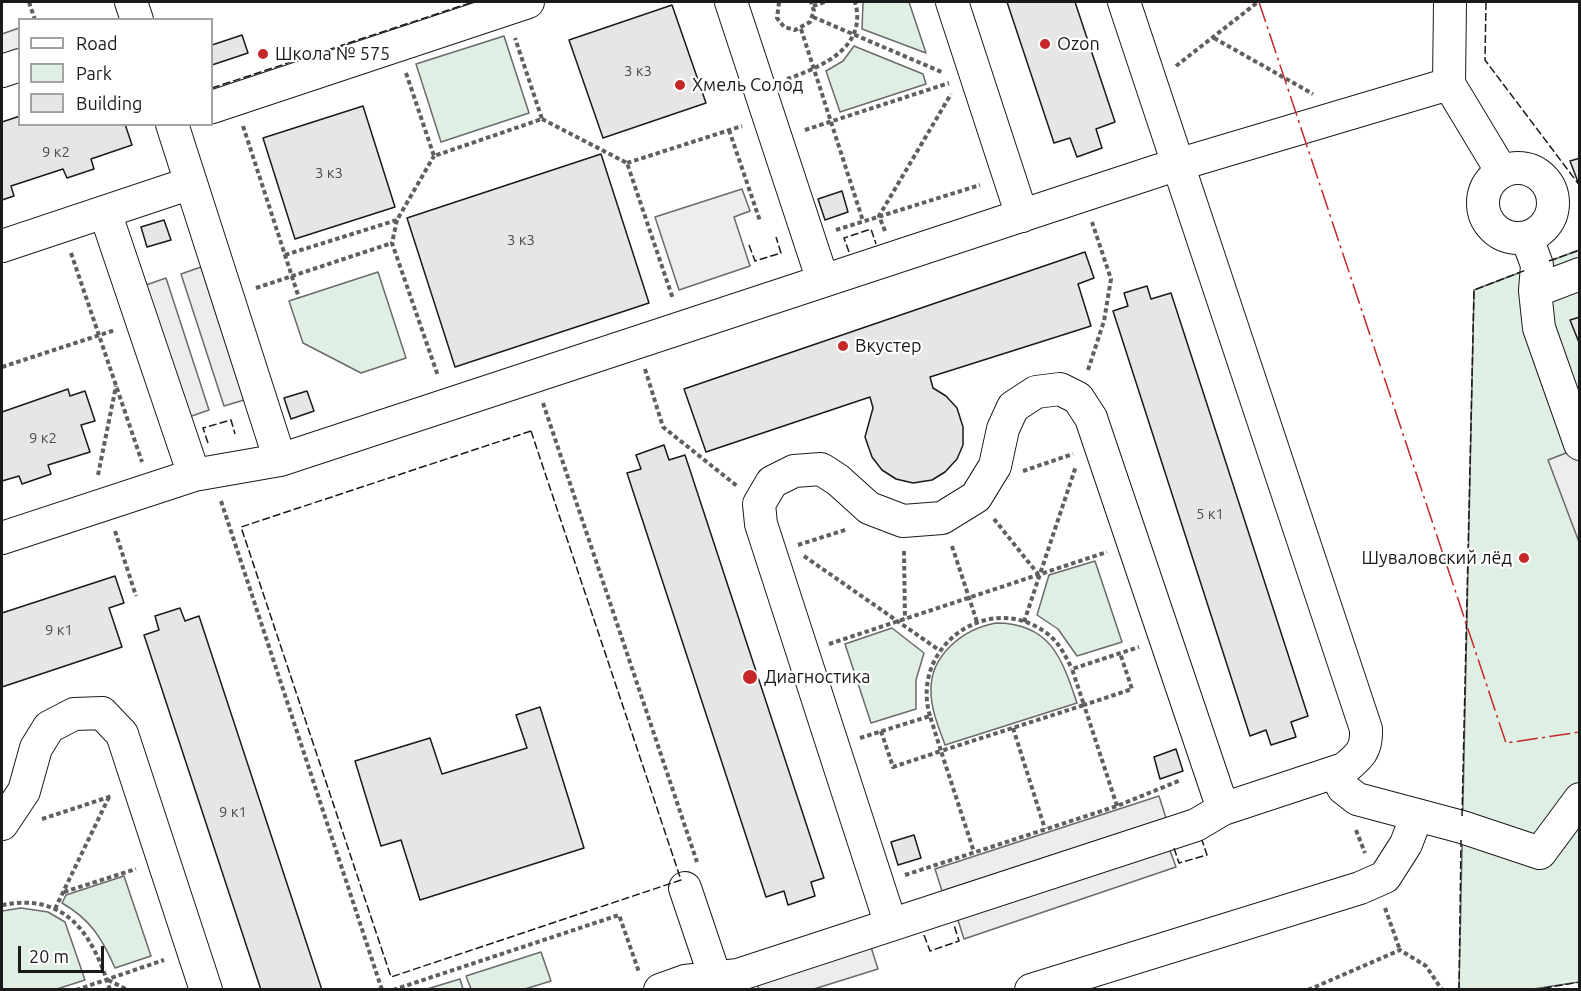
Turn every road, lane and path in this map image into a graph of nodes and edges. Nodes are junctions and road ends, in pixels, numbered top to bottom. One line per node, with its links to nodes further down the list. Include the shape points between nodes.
1 (29, 2): 14 (path)
2 (131, 2): 15 (street)
3 (731, 2): 31 (street)
4 (779, 2): 16 (path, via 776,12 780,23 790,29)
5 (825, 2): 11 (path)
6 (855, 2): 17 (path)
7 (952, 2): 24 (street)
8 (1124, 2): 35 (street)
9 (1258, 2): 18 (path)
10 (1450, 2): 25 (street)
11 (812, 4): 13 (path)
12 (517, 5): 19 (street); 28 (path)
13 (813, 17): 16 (path); 17 (path)
14 (34, 18)
15 (136, 18)
16 (801, 29): 21 (path)
17 (852, 35): 21 (path, via 843,50); 24 (path)
18 (1215, 38): 22 (path); 26 (path, via 1321,98)
19 (397, 45): 27 (street); 33 (path)
20 (18, 66): 23 (street)
21 (814, 70): 29 (path)
22 (1169, 70)
23 (2, 71)
24 (968, 76): 29 (path); 37 (street); 40 (path)
25 (1449, 84): 35 (street); 36 (street)
26 (1310, 101)
27 (223, 103): 51 (path)
28 (542, 119): 33 (path); 34 (path)
29 (831, 122): 31 (path); 44 (path)
30 (173, 126): 38 (street)
31 (772, 128): 32 (path); 47 (street)
32 (729, 130): 34 (path); 43 (path)
33 (434, 156): 42 (path)
34 (627, 163): 60 (path)
35 (1179, 164): 41 (street); 99 (street, via 1366,729 1367,744 1358,758)
36 (1502, 172): 46 (street, via 1484,192 1486,219 1506,237); 46 (street, via 1525,168 1536,173 1551,190 1553,202 1546,225)
37 (1011, 181): 40 (path, via 973,185); 41 (street)
38 (191, 183): 39 (street); 57 (street)
39 (105, 212): 45 (street); 59 (street)
40 (879, 216): 44 (path); 52 (path)
41 (1022, 216): 52 (street)
42 (397, 220): 48 (path); 51 (path)
43 (760, 221)
44 (863, 221): 47 (path)
45 (62, 226): 50 (street); 61 (path)
46 (1527, 237): 56 (street, via 1537,266)
47 (809, 239): 55 (street)
48 (392, 243): 54 (path); 67 (path)
49 (1099, 244): 66 (path, via 1111,279 1104,321)
50 (2, 246)
51 (285, 255): 54 (path)
52 (894, 258): 55 (street)
53 (1580, 274): 56 (street)
54 (292, 276): 57 (path); 58 (path)
55 (823, 281): 60 (street)
56 (1535, 291): 68 (street, via 1539,328)
57 (227, 297): 69 (street)
58 (299, 298)
59 (142, 321): 61 (path); 71 (street)
60 (682, 327): 63 (street)
61 (99, 336): 62 (path); 64 (path)
62 (2, 368)
63 (534, 376): 67 (street); 112 (path)
64 (116, 383): 72 (path); 74 (path, via 97,471)
65 (652, 392): 75 (path, via 663,427)
66 (1078, 398): 70 (street, via 1060,389 1036,392 1013,407 1003,429); 80 (street, via 1091,418)
67 (447, 405): 69 (street)
68 (1580, 444)
69 (280, 460): 71 (street)
70 (995, 466): 73 (street); 81 (path, via 1013,475 1081,451)
71 (202, 473): 72 (street); 127 (path)
72 (151, 489): 74 (street)
73 (976, 497): 77 (street); 81 (path)
74 (106, 503): 79 (street); 82 (path)
75 (759, 504): 76 (street, via 772,482 794,471 821,469); 90 (street, via 761,524)
76 (869, 508): 78 (street); 85 (path, via 858,526 791,547)
77 (942, 518): 78 (street); 83 (path)
78 (903, 521): 84 (path)
79 (2, 538)
80 (1133, 543): 81 (path); 88 (street)
81 (1038, 575): 83 (path); 87 (path)
82 (136, 596)
83 (969, 598): 84 (path); 86 (path)
84 (905, 619): 85 (path)
85 (898, 621): 89 (path); 90 (path)
86 (977, 622): 87 (path); 89 (path)
87 (1024, 622): 92 (path, via 1049,635)
88 (1165, 638): 91 (path); 105 (street)
89 (939, 650): 94 (path, via 928,675)
90 (804, 653): 97 (street)
91 (1120, 653): 92 (path); 93 (path, via 1132,689)
92 (1072, 669): 93 (path)
93 (1084, 705): 95 (path); 104 (path)
94 (930, 716): 96 (path); 98 (path)
95 (1012, 728): 98 (path); 108 (path)
96 (881, 731): 97 (path); 98 (path, via 893,767)
97 (834, 746): 116 (street)
98 (941, 751): 109 (path)
99 (1336, 772): 105 (street); 106 (street, via 1343,788 1357,799)
100 (1161, 786): 104 (path)
101 (140, 787): 102 (path); 107 (street, via 122,734 102,714 74,714 49,727 36,748 24,791); 110 (street)
102 (109, 797): 107 (path, via 32,822); 113 (path)
103 (1580, 799): 106 (street, via 1540,853)
104 (1117, 806): 108 (path)
105 (1223, 809): 116 (street, via 1196,825)
106 (1417, 815): 129 (street, via 1406,844 1385,877)
107 (5, 820)
108 (1045, 829): 109 (path)
109 (975, 852): 111 (path)
110 (164, 860): 113 (path); 117 (street)
111 (925, 867)
112 (692, 878): 118 (street)
113 (63, 892): 115 (path)
114 (2, 905): 115 (path, via 17,902)
115 (55, 909): 119 (path, via 88,936)
116 (891, 925): 118 (street, via 738,975)
117 (193, 950): 119 (path); 126 (street)
118 (715, 977): 120 (street)
119 (107, 979): 121 (path); 124 (path); 125 (path)
120 (650, 982): 128 (path, via 619,915)
121 (93, 984): 122 (path); 123 (path)
122 (76, 990)
123 (91, 990)
124 (110, 990)
125 (128, 990)
126 (206, 990)
127 (382, 990)
128 (393, 990)
129 (1031, 990)
130 (1308, 990): 131 (path, via 1400,950 1426,966)
131 (1442, 990)

